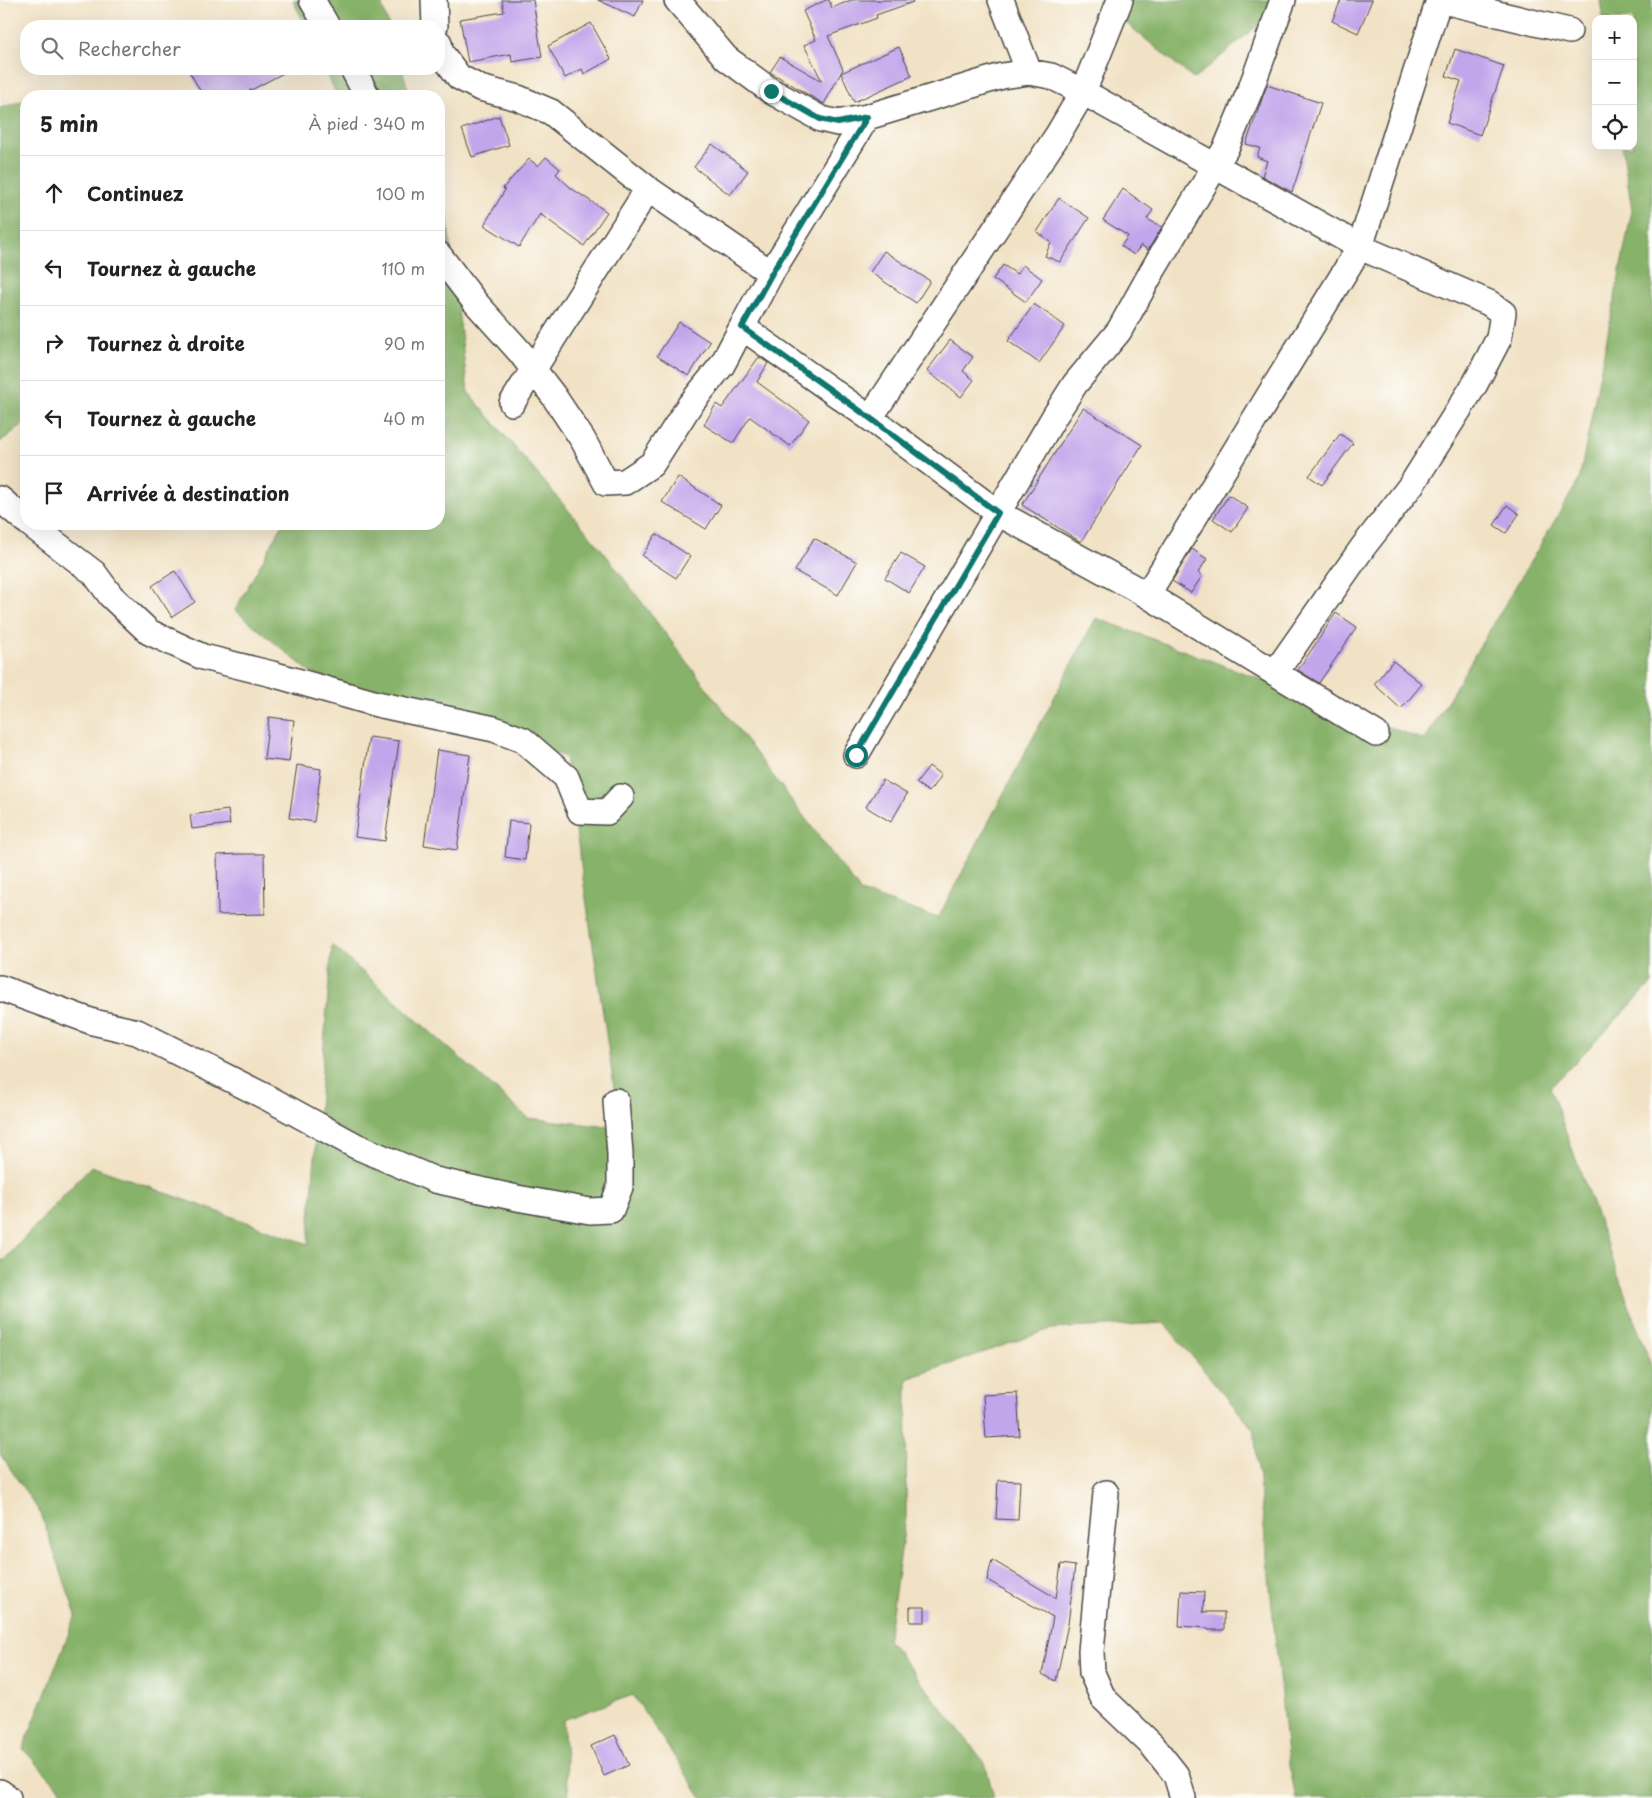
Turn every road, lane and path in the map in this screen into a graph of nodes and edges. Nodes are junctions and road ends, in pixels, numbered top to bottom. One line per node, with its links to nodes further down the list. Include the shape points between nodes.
1 (312, 0): 8 (street)
2 (434, 0): 9 (street)
3 (677, 0): 16 (street, via 726,58 771,91 820,119 838,123)
4 (1001, 0): 12 (street)
5 (1120, 0): 15 (street)
6 (1283, 0): 17 (street, via 1252,88)
7 (1439, 0): 10 (street); 19 (street)
8 (324, 20)
9 (435, 20)
10 (1569, 31)
11 (445, 58): 18 (street, via 459,77 480,88 518,98 551,112)
12 (1029, 72): 15 (street, via 1051,76); 16 (street, via 1002,76)
13 (356, 75): 14 (street)
14 (364, 90)
15 (1083, 92): 17 (street); 25 (street)
16 (867, 117): 21 (street)
17 (1215, 167): 19 (street); 27 (street, via 1119,331 1075,384)
18 (648, 189): 21 (street); 23 (street)
19 (1360, 247): 30 (street); 31 (street, via 1489,303 1502,313 1499,338 1475,384 1412,484 1363,547)
20 (445, 263): 23 (street)
21 (772, 273): 22 (street)
22 (742, 327): 23 (street, via 722,365 689,406 652,464 625,482 606,483 583,440); 25 (street)
23 (533, 370): 24 (street)
24 (512, 403)
25 (870, 418): 27 (street)
26 (0, 499): 28 (street)
27 (998, 513): 30 (street); 33 (street)
28 (20, 516)
29 (38, 530): 34 (street, via 94,574 111,596 149,632 203,657 377,704 494,729 523,740 566,777 580,812 606,812)
30 (1147, 595): 31 (street)
31 (1275, 673): 32 (street)
32 (1376, 734)
33 (856, 755)
34 (621, 797)
35 (0, 988): 36 (street, via 92,1022 137,1032 356,1146 435,1180 516,1198 590,1211 611,1210 620,1187)
36 (616, 1101)
37 (1106, 1493): 40 (street, via 1091,1651 1092,1673 1103,1698 1153,1746 1176,1775)
38 (0, 1792): 39 (street)
39 (8, 1798)
40 (1183, 1798)

